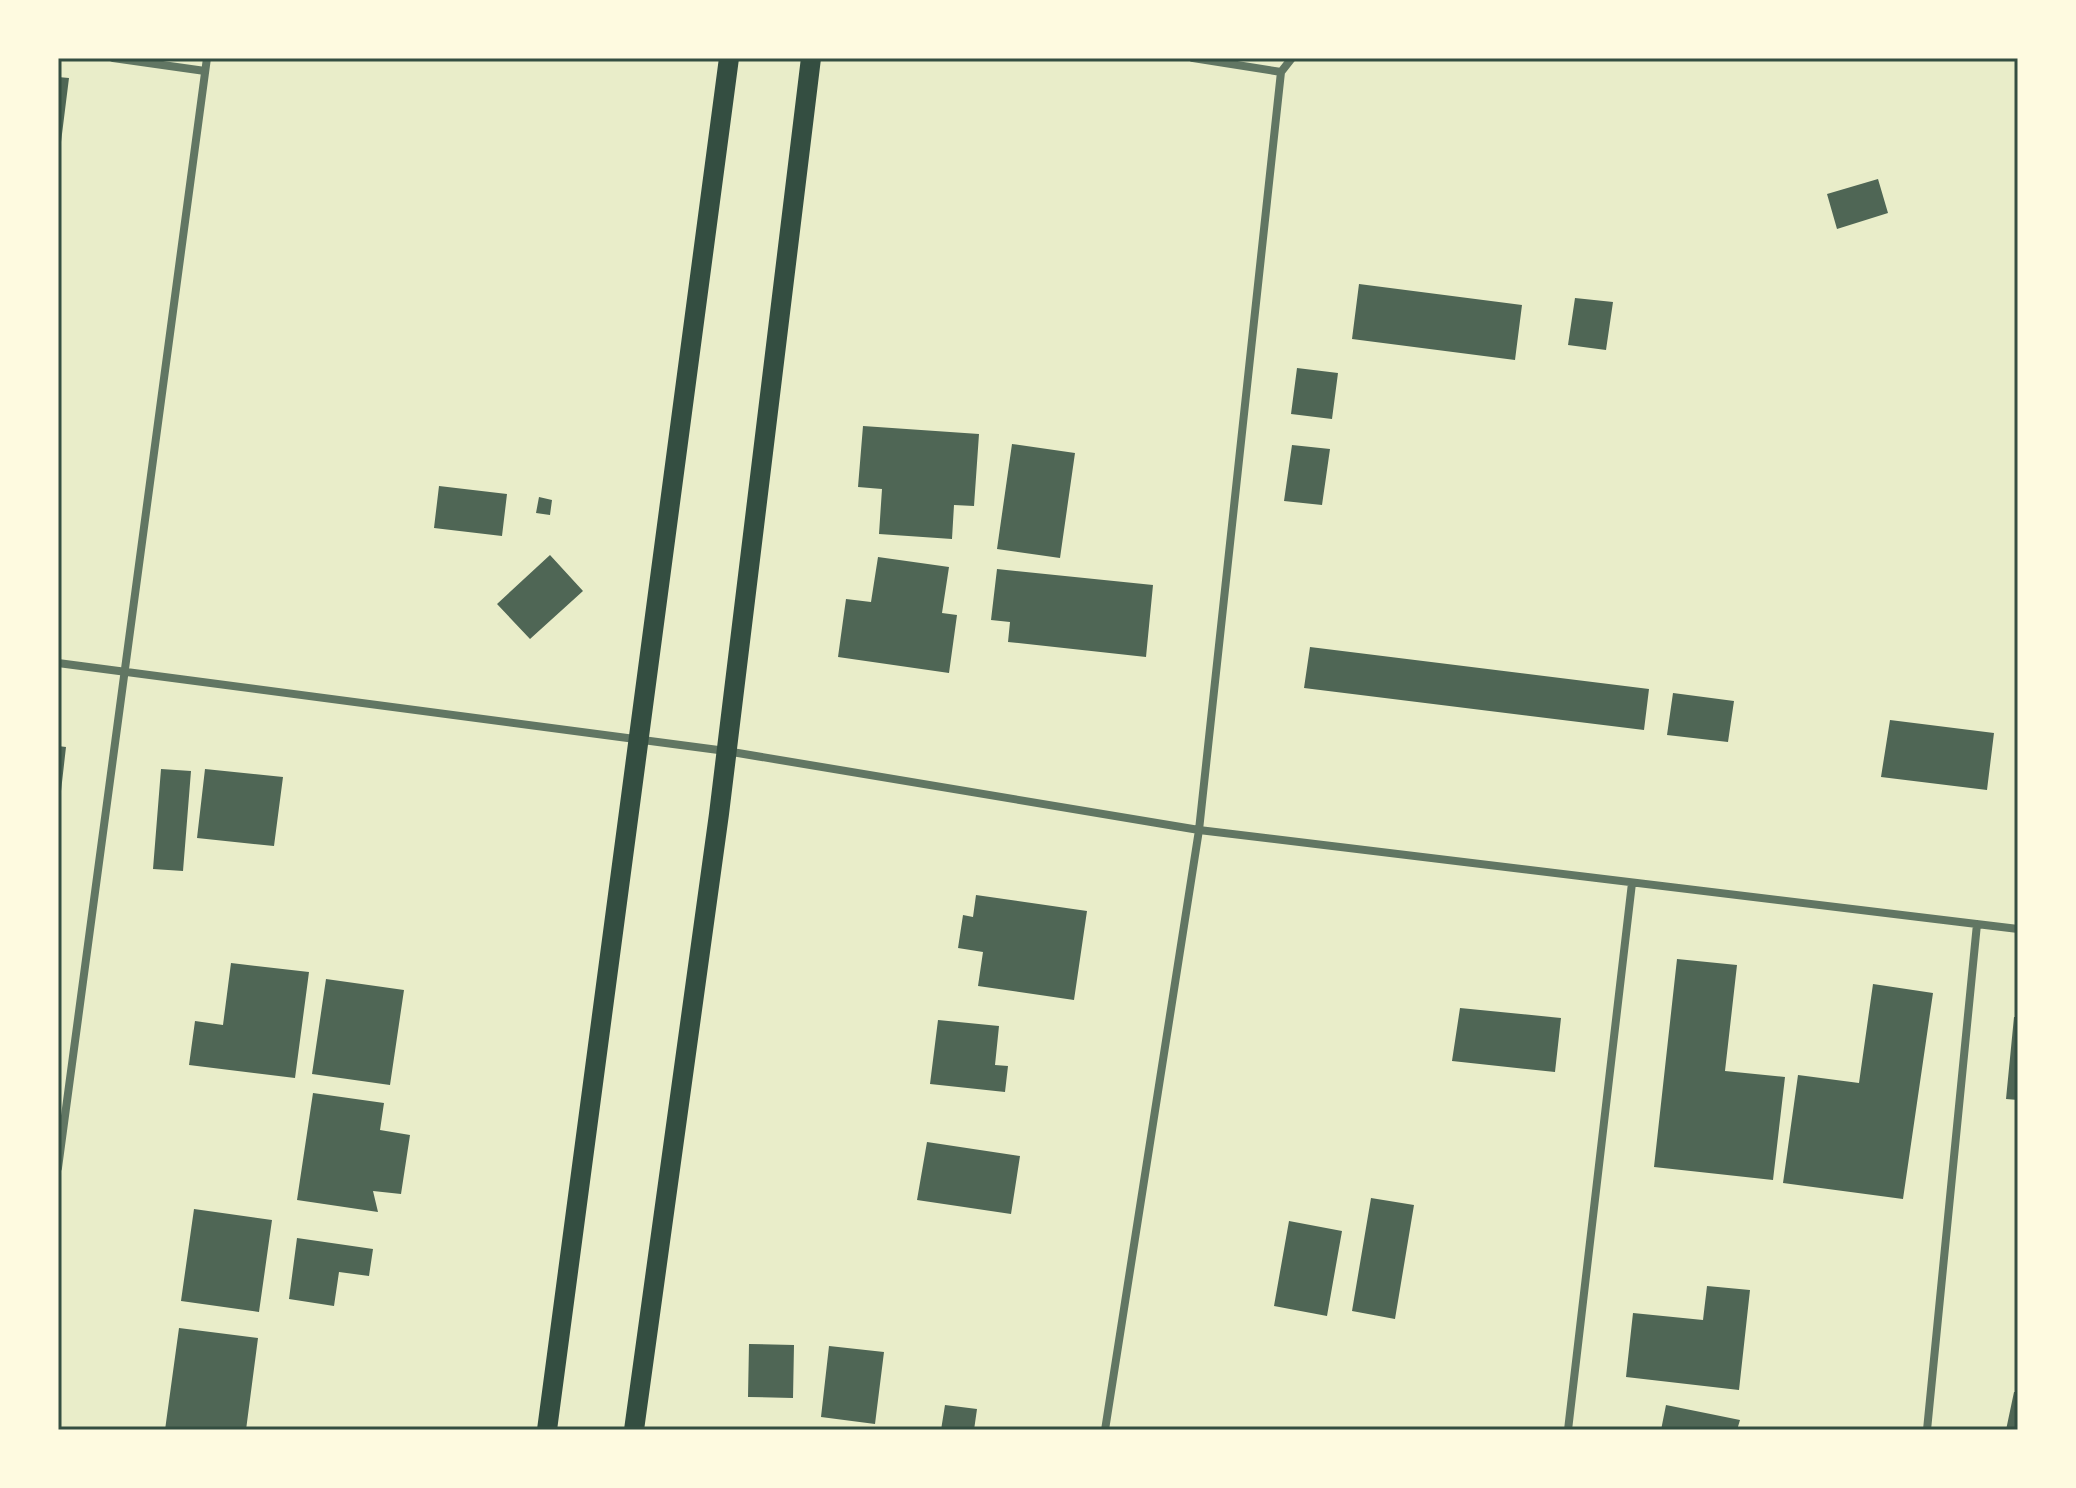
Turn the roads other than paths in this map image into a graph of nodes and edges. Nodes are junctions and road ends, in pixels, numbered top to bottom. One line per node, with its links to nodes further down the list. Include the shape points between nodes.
1 (113, 58): 7 (street)
2 (207, 58): 7 (street)
3 (729, 58): 11 (main road)
4 (811, 58): 12 (main road)
5 (1193, 58): 8 (street)
6 (1292, 58): 8 (street)
7 (205, 71): 10 (street)
8 (1281, 72): 13 (street)
9 (58, 663): 10 (street)
10 (125, 673): 11 (street); 17 (street)
11 (641, 742): 12 (street); 19 (main road)
12 (726, 751): 13 (street); 20 (main road)
13 (1199, 830): 14 (street); 21 (street)
14 (1632, 883): 15 (street); 22 (street)
15 (1977, 924): 16 (street); 23 (street)
16 (2018, 929)
17 (59, 1152): 18 (street)
18 (58, 1168)
19 (547, 1430)
20 (634, 1430)
21 (1105, 1430)
22 (1568, 1430)
23 (1927, 1430)

